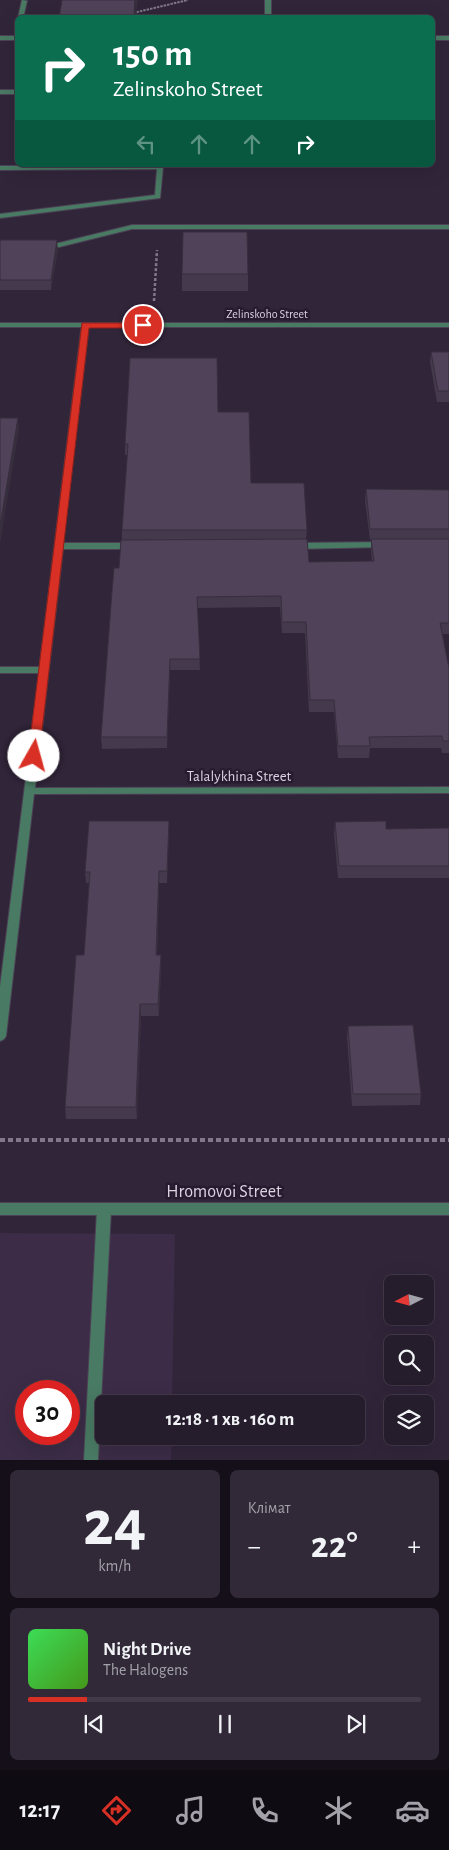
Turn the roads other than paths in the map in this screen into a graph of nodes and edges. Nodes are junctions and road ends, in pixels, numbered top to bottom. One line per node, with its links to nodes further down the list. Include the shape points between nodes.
1 (268, 0): 4 (street)
2 (24, 2): 3 (street)
3 (21, 15)
4 (268, 15)
5 (15, 36): 6 (street)
6 (0, 38)
7 (435, 38): 8 (street)
8 (449, 38)
9 (0, 92): 10 (street)
10 (15, 92)
11 (0, 168): 12 (street, via 160,167 158,198)
12 (0, 216)
13 (449, 227): 14 (street, via 132,227 59,245)
14 (39, 245)
15 (0, 325): 16 (street, Zelinskoho Street)
16 (85, 325): 17 (street, Zelinskoho Street); 19 (street)
17 (449, 325)
18 (390, 545): 21 (street)
19 (59, 546): 20 (street); 23 (street)
20 (146, 546)
21 (283, 546)
22 (0, 670): 23 (street)
23 (44, 670): 25 (street)
24 (449, 790): 25 (street, Talalykhina Street)
25 (30, 791): 26 (street)
26 (5, 959): 27 (street)
27 (0, 1036)
28 (0, 1209): 30 (street, Hromovoi Street)
29 (449, 1209): 30 (street, Hromovoi Street)
30 (104, 1210): 31 (street)
31 (90, 1460)

